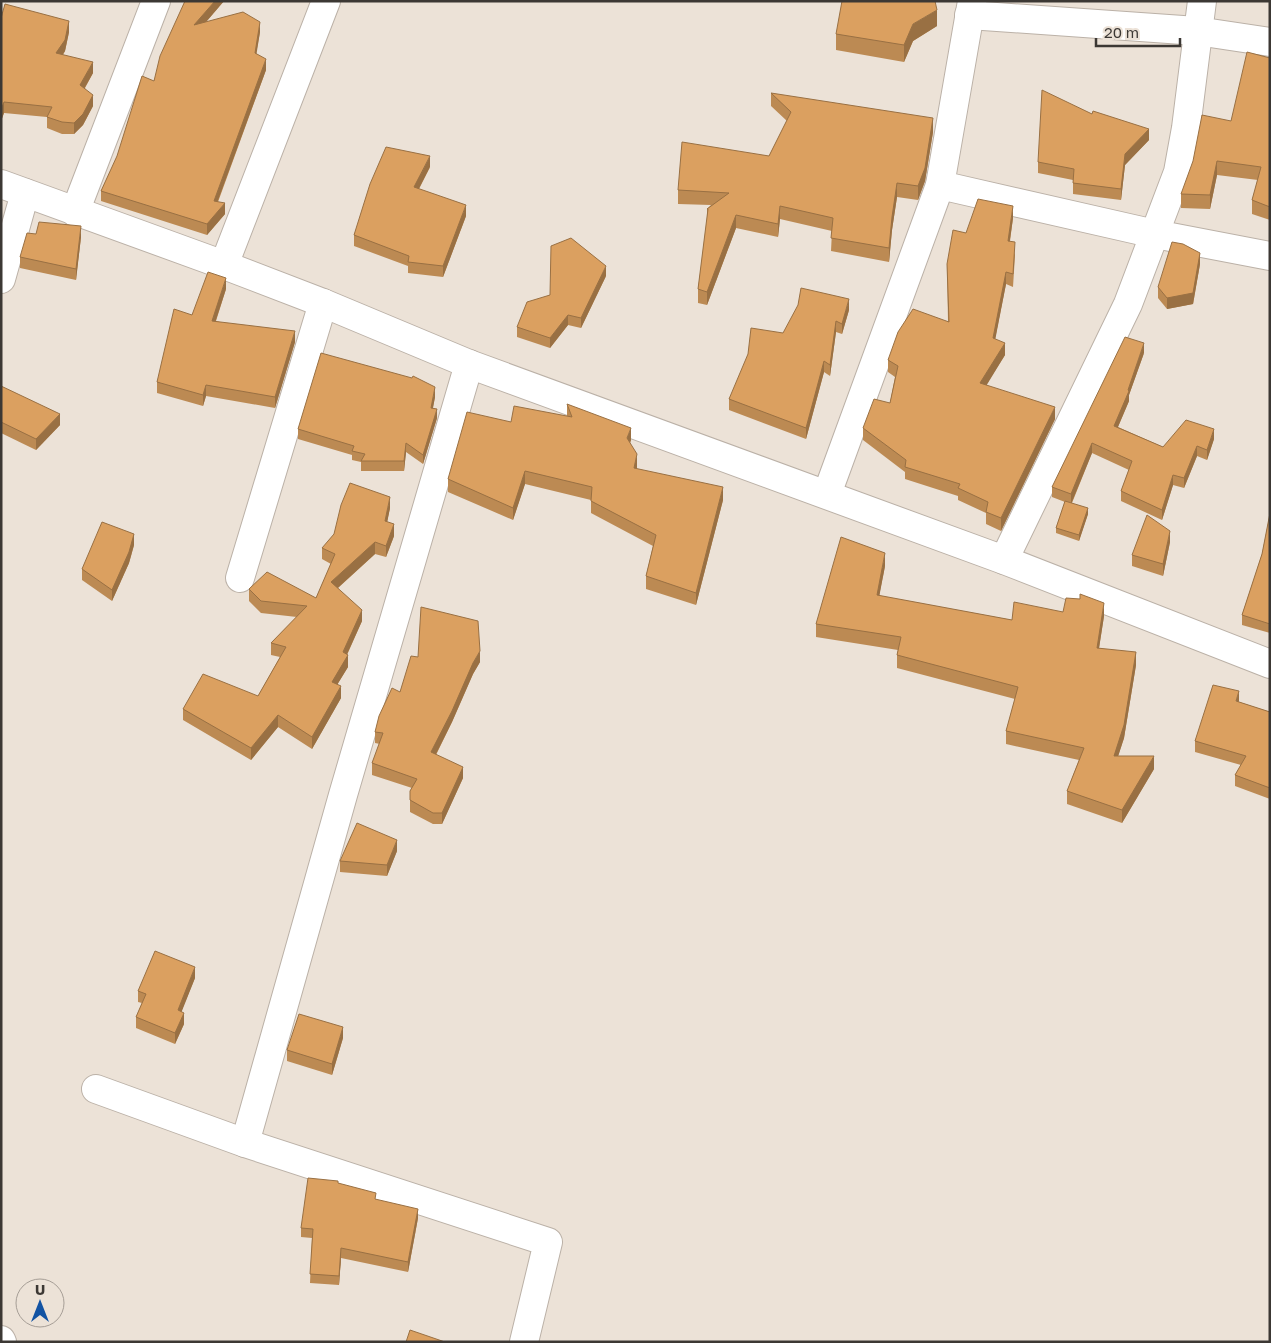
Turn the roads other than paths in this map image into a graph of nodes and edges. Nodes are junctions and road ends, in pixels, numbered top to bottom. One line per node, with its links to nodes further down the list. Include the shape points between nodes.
1 (156, 1): 9 (street)
2 (326, 1): 12 (street)
3 (1202, 1): 5 (street)
4 (970, 8): 5 (street); 7 (street)
5 (1198, 30): 6 (street); 10 (street, via 1178,172)
6 (1270, 42)
7 (940, 184): 10 (street); 16 (street)
8 (13, 189): 9 (street); 13 (street)
9 (75, 212): 12 (street)
10 (1155, 234): 11 (street); 17 (street, via 1128,304)
11 (1270, 256)
12 (224, 265): 14 (street)
13 (1, 279)
14 (323, 303): 15 (street); 18 (street)
15 (469, 364): 16 (street); 21 (street)
16 (827, 494): 17 (street)
17 (1004, 560): 19 (street)
18 (240, 578)
19 (1270, 664)
20 (96, 1089): 21 (street)
21 (245, 1143): 22 (street, via 548,1242)
22 (524, 1342)

